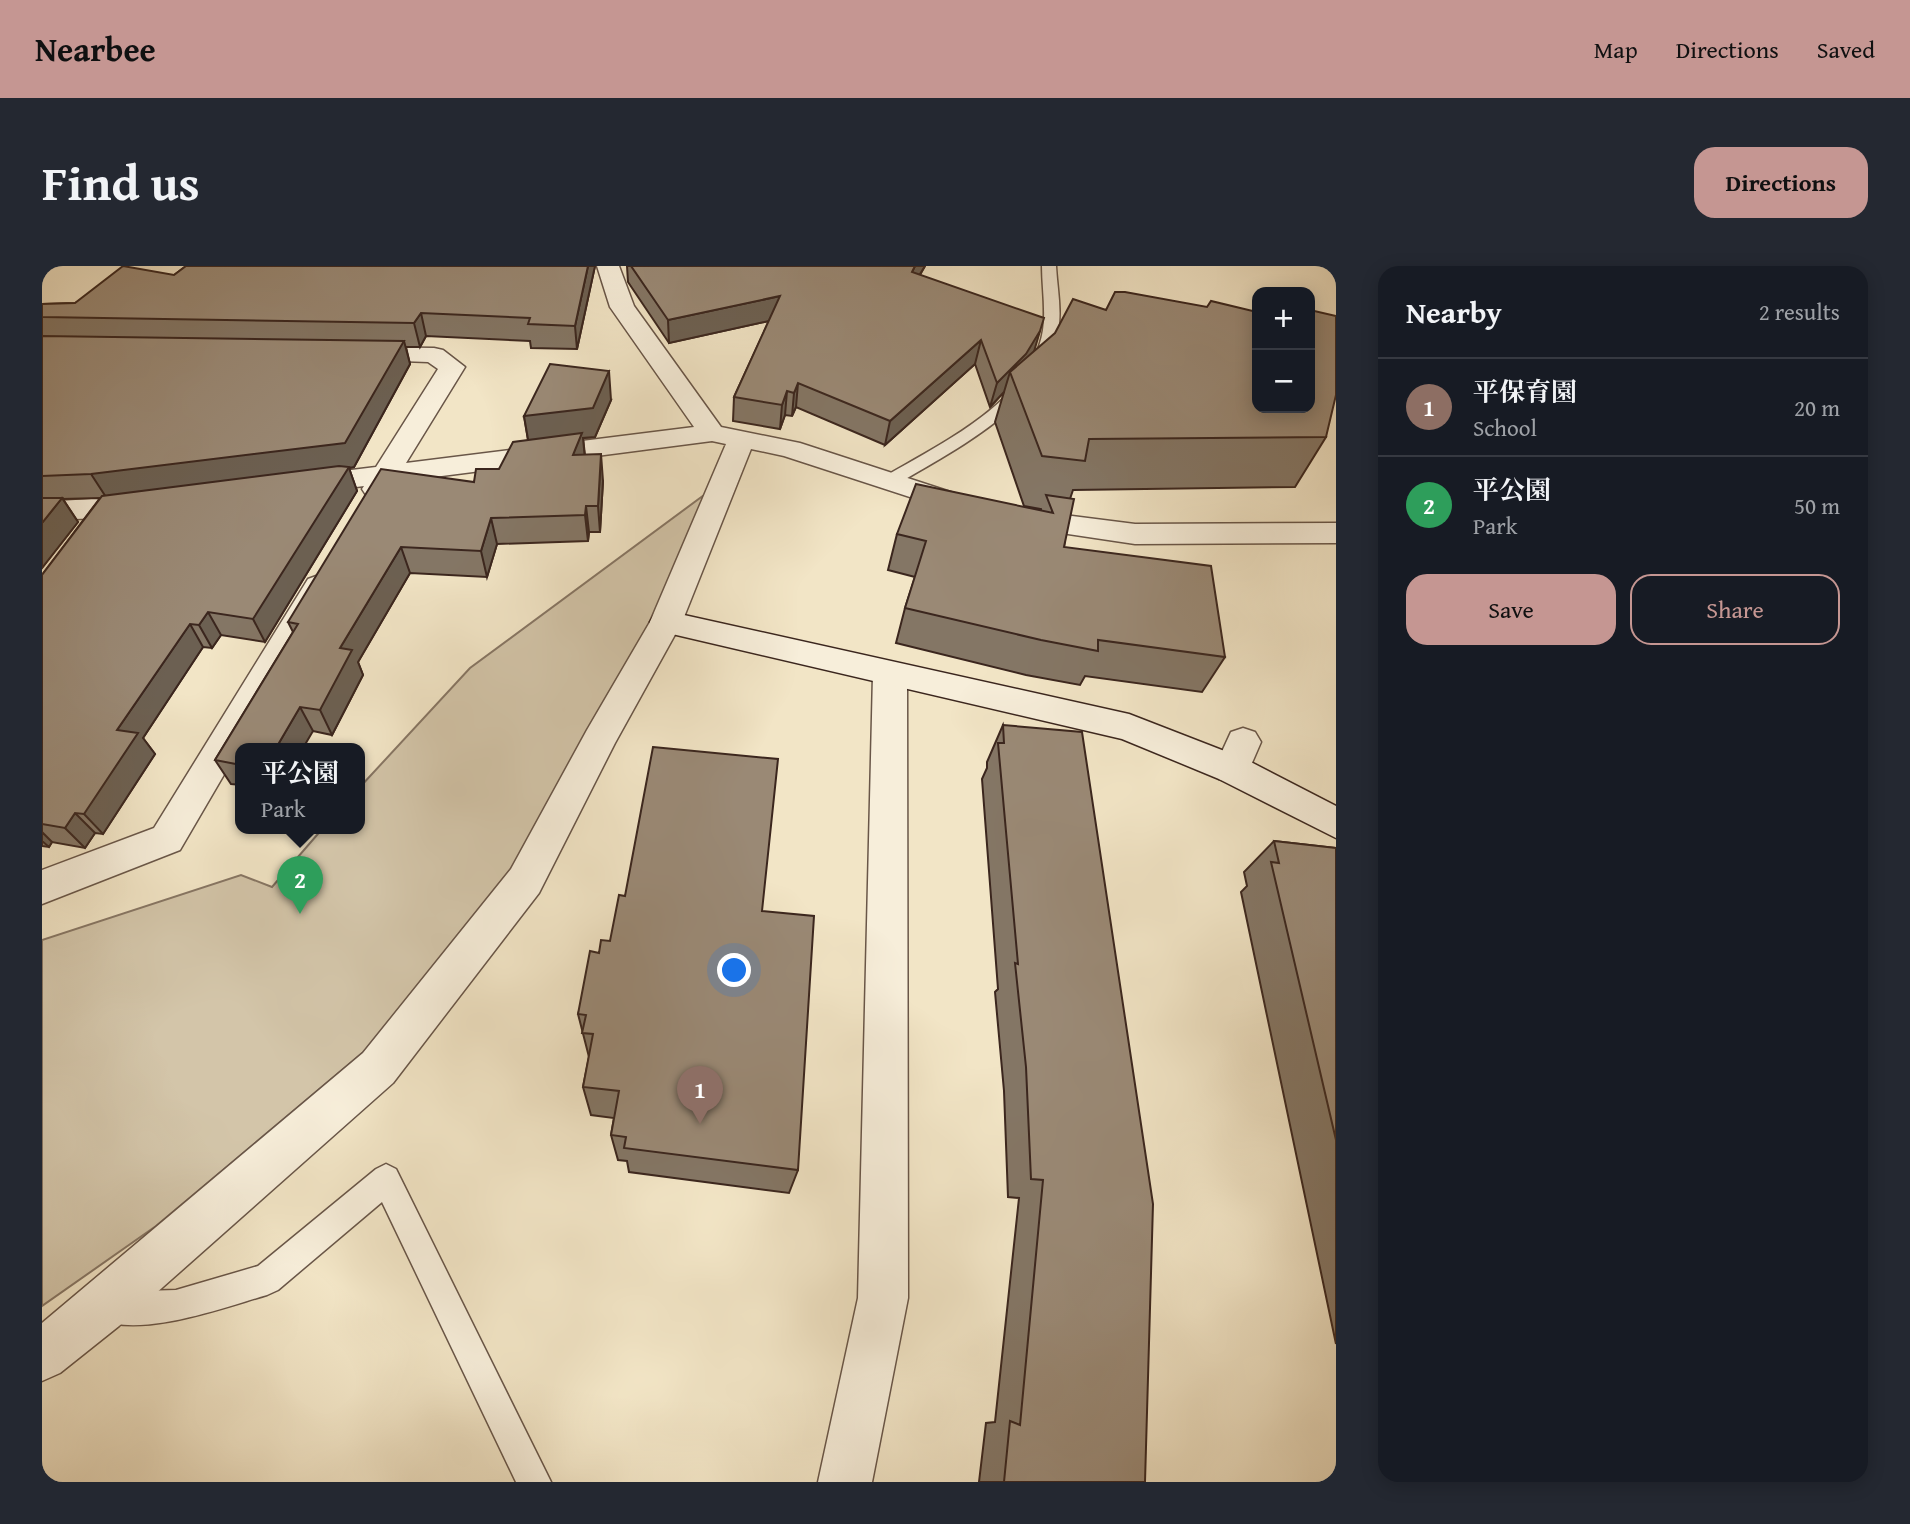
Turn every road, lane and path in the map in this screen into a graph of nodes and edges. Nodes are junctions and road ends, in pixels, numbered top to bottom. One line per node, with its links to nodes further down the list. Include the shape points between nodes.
1 (1049, 266): 7 (lane, via 1057,333 1030,380 996,414)
2 (609, 271): 3 (street); 5 (street, via 622,307)
3 (636, 271)
4 (326, 353): 6 (street, via 434,355 452,367)
5 (727, 437): 6 (street); 7 (street, via 789,449); 16 (street)
6 (384, 475): 8 (street); 11 (street)
7 (888, 482): 13 (street, via 992,514 1135,534)
8 (278, 488)
9 (173, 501): 10 (street)
10 (106, 509): 12 (street); 14 (street)
11 (363, 510)
12 (42, 511)
13 (1336, 533)
14 (82, 541)
15 (335, 557): 19 (street, via 167,839)
16 (666, 622): 17 (street); 20 (street, via 525,881 378,1068)
17 (890, 675): 18 (street, via 1238,755); 23 (street, via 883,1298)
18 (1336, 823)
19 (42, 887)
20 (101, 1308): 21 (street); 22 (lane, via 176,1306 268,1279 386,1180)
21 (42, 1355)
22 (534, 1482)
23 (845, 1482)

